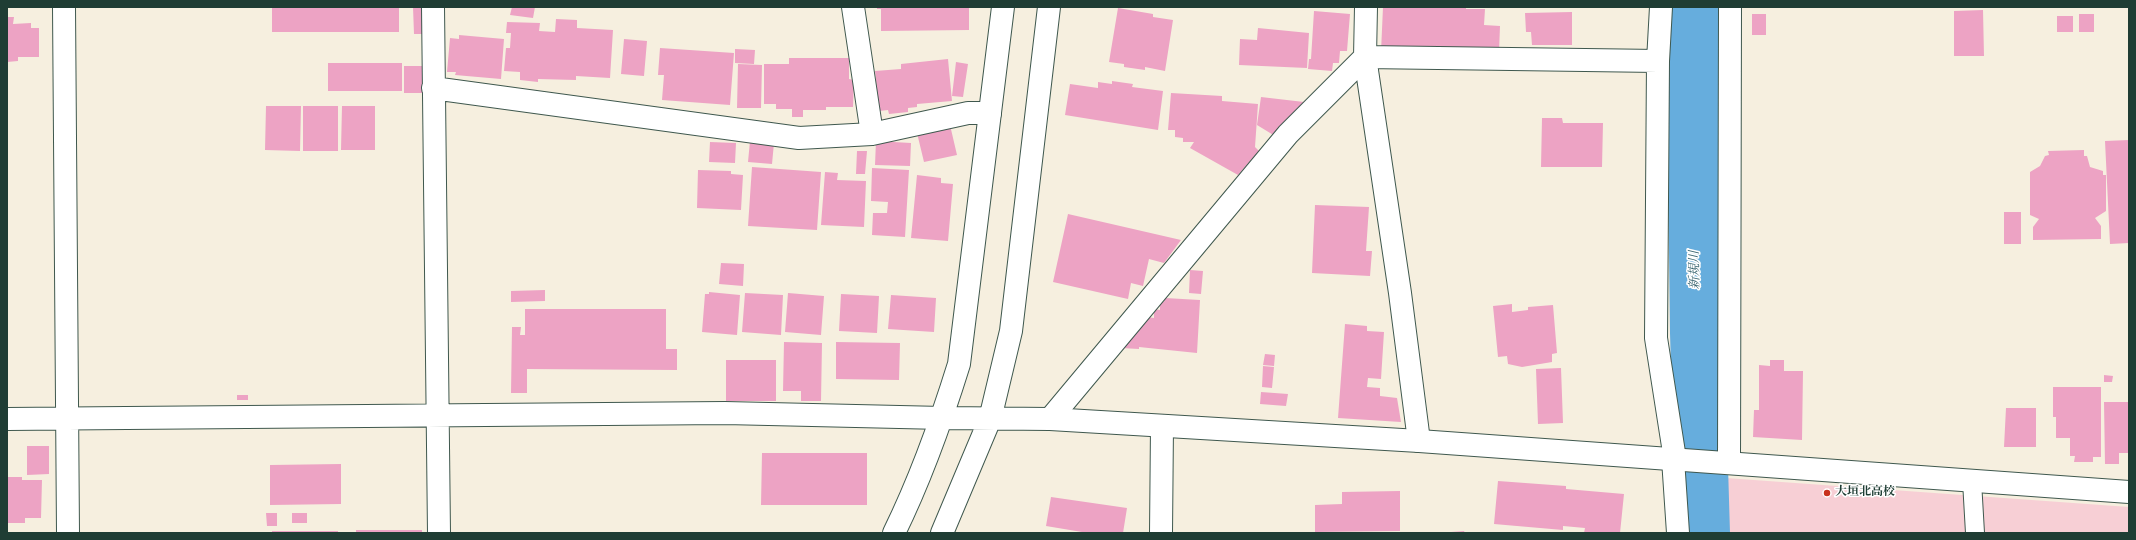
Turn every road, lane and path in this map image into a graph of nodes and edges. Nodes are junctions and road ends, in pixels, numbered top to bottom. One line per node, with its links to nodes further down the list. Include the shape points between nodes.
1 (64, 7): 15 (street)
2 (433, 7): 11 (street)
3 (853, 7): 13 (street)
4 (1003, 7): 12 (street)
5 (1049, 7): 18 (street, via 1011,331)
6 (1366, 7): 9 (street)
7 (1661, 7): 10 (street)
8 (1730, 7): 23 (street)
9 (1364, 57): 10 (street); 19 (street, via 1288,134); 21 (street, via 1400,293)
10 (1658, 61): 22 (street, via 1656,338)
11 (433, 88): 13 (street, via 799,138); 14 (street)
12 (990, 113): 13 (street, via 968,113); 16 (street, via 959,364)
13 (872, 134)
14 (438, 416): 15 (street); 16 (street, via 725,413); 27 (street)
15 (67, 418): 17 (street); 26 (street)
16 (943, 418): 18 (street); 28 (street, via 913,494)
17 (7, 419)
18 (990, 419): 19 (street); 29 (street)
19 (1050, 419): 20 (street)
20 (1162, 426): 21 (street); 30 (street)
21 (1419, 441): 22 (street)
22 (1674, 459): 23 (street); 31 (street)
23 (1723, 462): 24 (street)
24 (1972, 481): 25 (street); 32 (lane)
25 (2129, 492)
26 (68, 533)
27 (439, 533)
28 (894, 533)
29 (942, 533)
30 (1161, 533)
31 (1678, 533)
32 (1974, 533)

